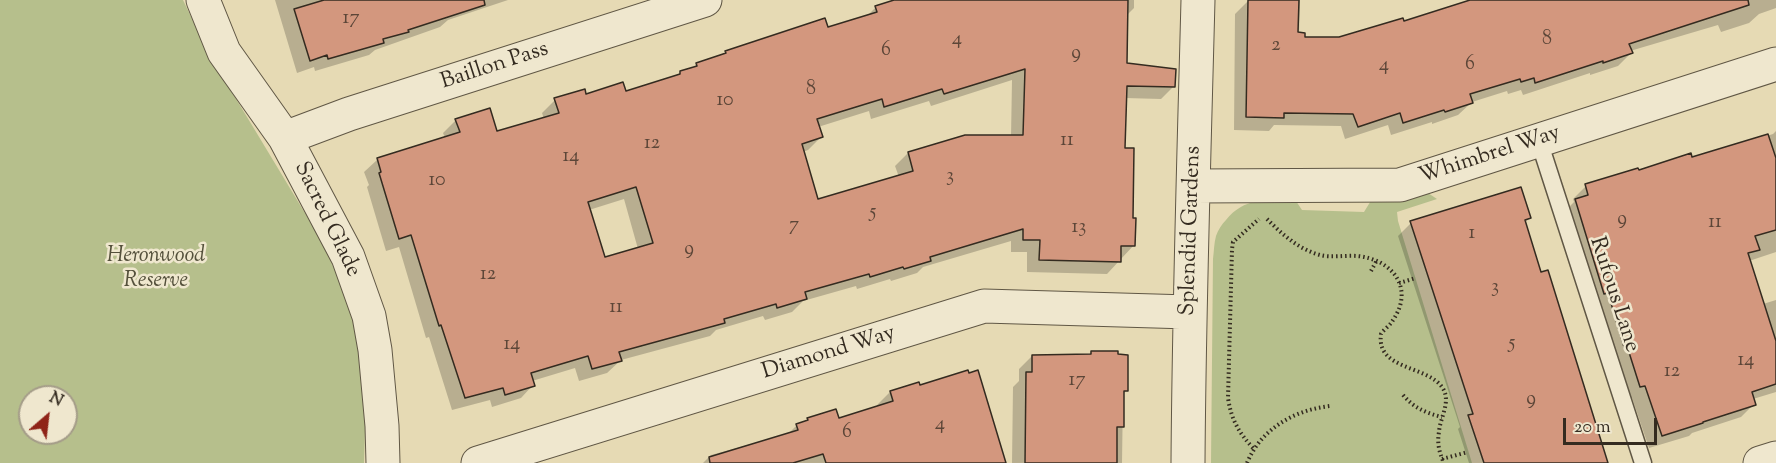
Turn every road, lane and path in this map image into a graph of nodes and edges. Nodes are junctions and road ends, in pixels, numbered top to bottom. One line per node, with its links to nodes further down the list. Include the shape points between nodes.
1 (203, 0): 5 (street, Sacred Glade, via 224,52)
2 (705, 0): 5 (street, Baillon Pass)
3 (1198, 0): 7 (street, Splendid Gardens)
4 (1776, 64): 6 (street, Whimbrel Way)
5 (285, 138): 20 (street, Sacred Glade, via 348,257 369,316 382,426)
6 (1539, 141): 7 (street, Whimbrel Way, via 1400,185); 24 (lane, Rufous Lane)
7 (1194, 186): 12 (street, Splendid Gardens)
8 (1377, 260): 9 (path); 11 (path, via 1392,270); 16 (path, via 1322,256 1294,243 1263,215 1233,242 1228,398 1230,414)
9 (1371, 271)
10 (1416, 278): 11 (path)
11 (1400, 283): 15 (path, via 1402,301 1392,323 1381,334 1380,343 1390,358 1442,387 1446,401)
12 (1189, 312): 21 (street, Diamond Way, via 984,306); 22 (street, Splendid Gardens)
13 (1403, 395): 15 (path, via 1412,406)
14 (1330, 406): 16 (path, via 1289,418)
15 (1442, 417): 19 (path, via 1438,442)
16 (1253, 448): 23 (path)
17 (1468, 452): 19 (path)
18 (1776, 458): 25 (street)
19 (1443, 461)
20 (382, 463)
21 (478, 463)
22 (1188, 463)
23 (1247, 463)
24 (1643, 463)
25 (1760, 463)

